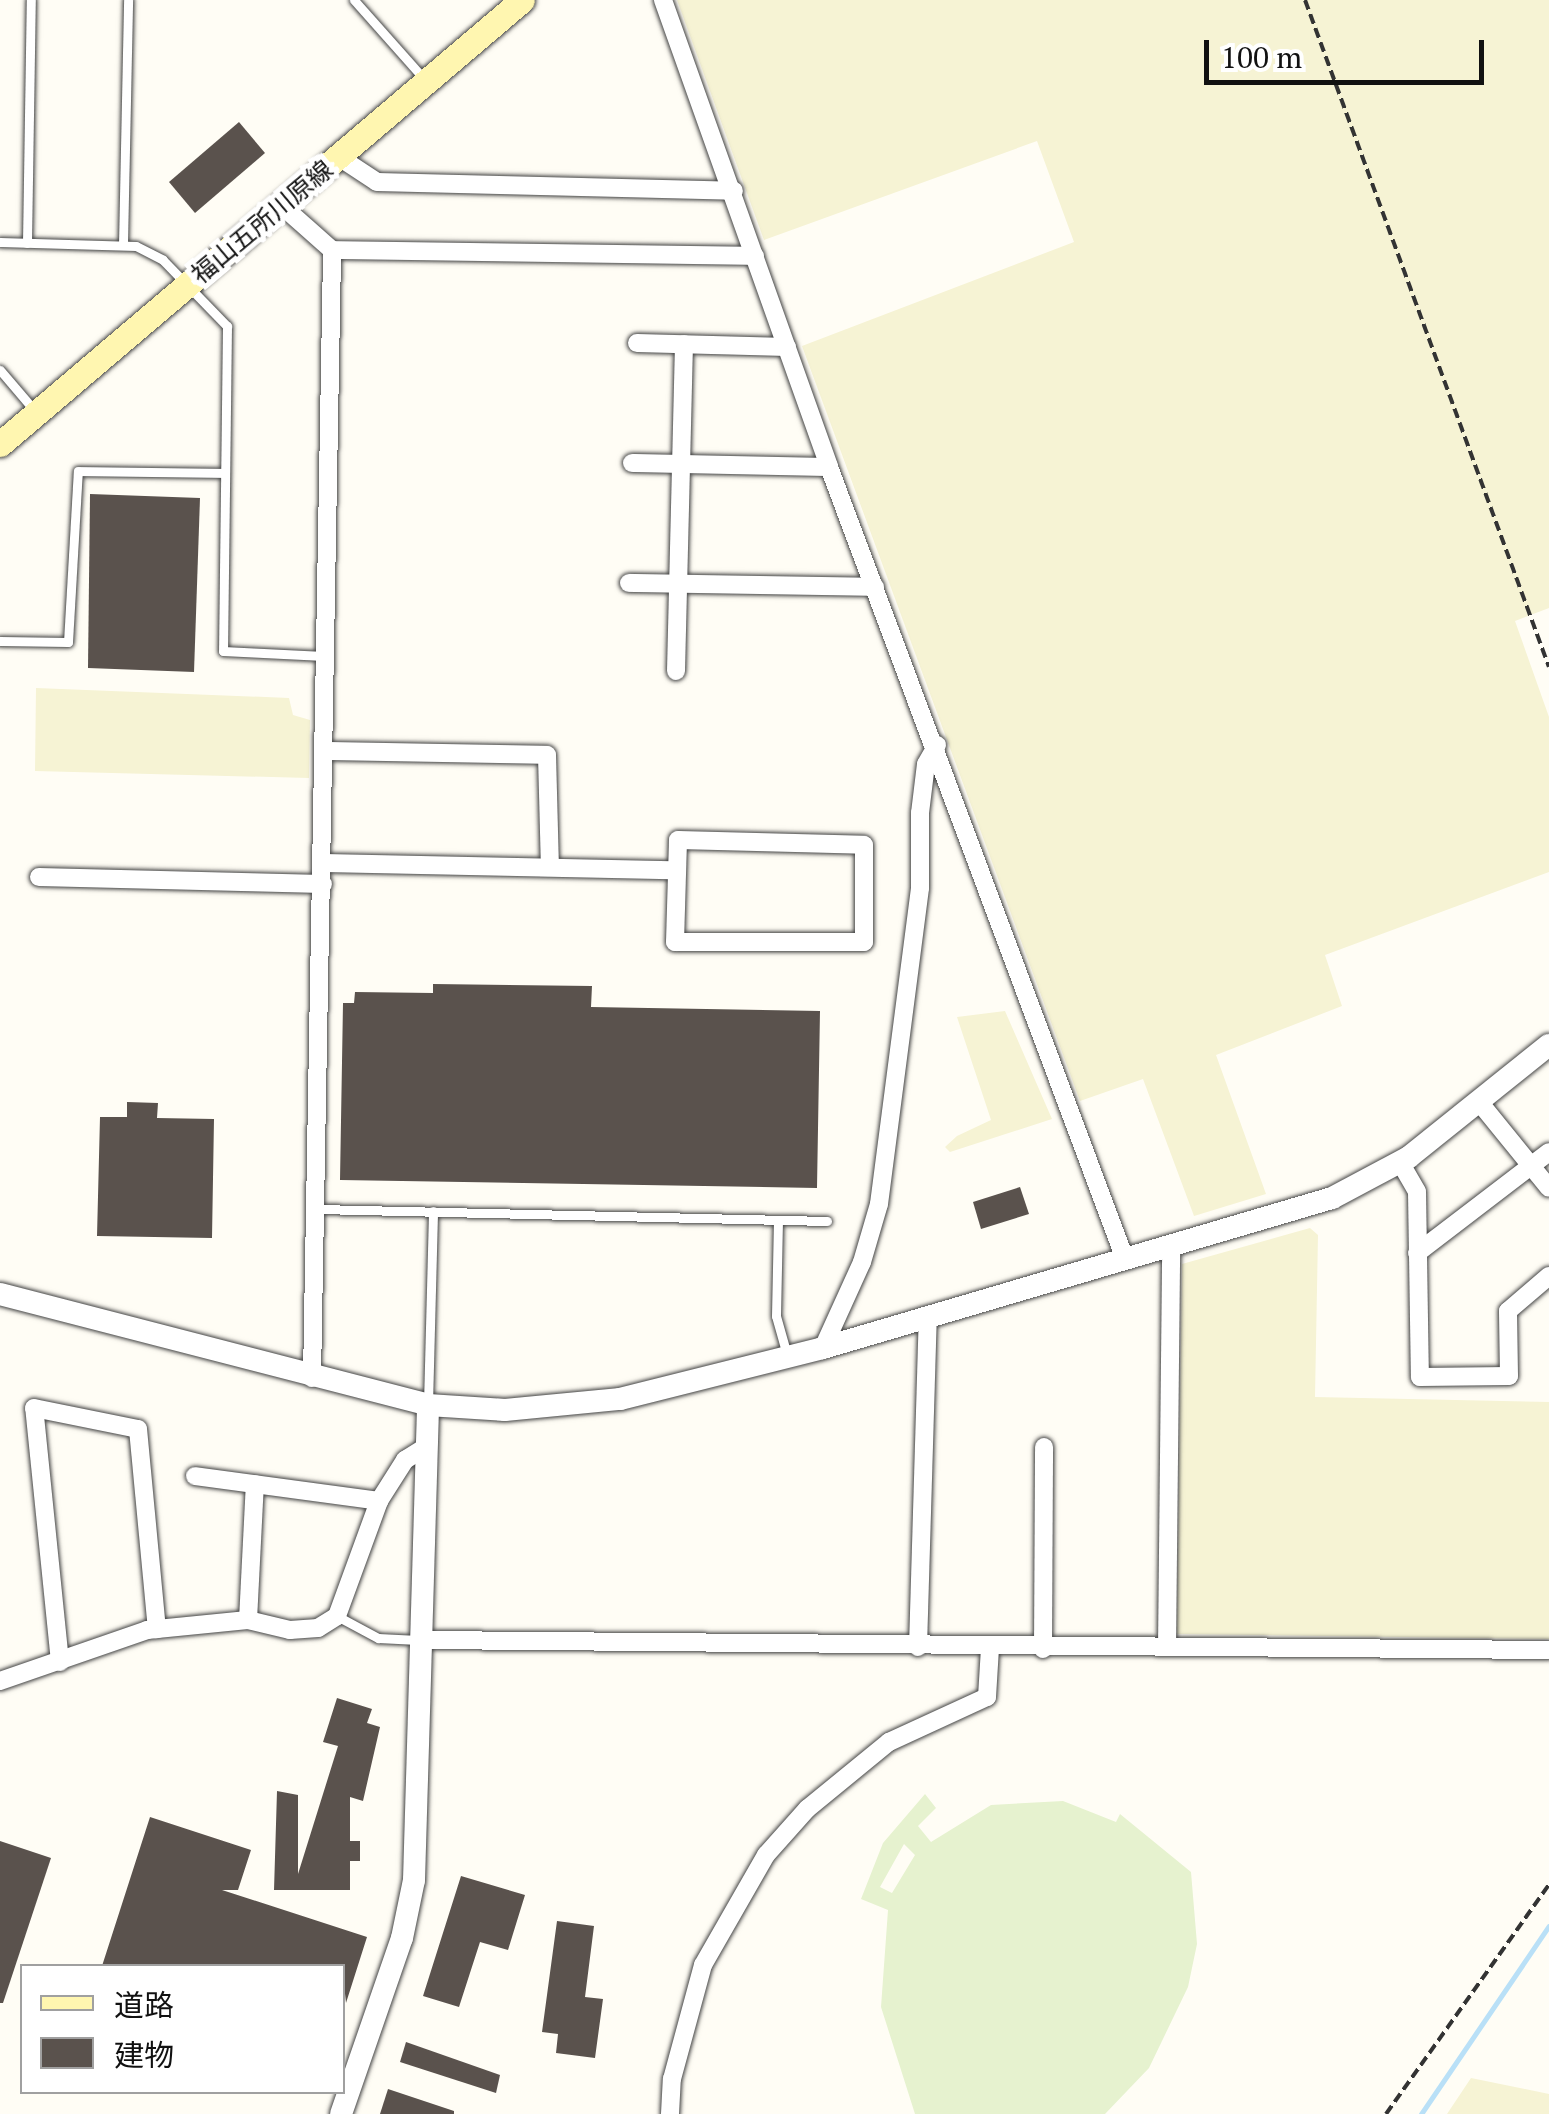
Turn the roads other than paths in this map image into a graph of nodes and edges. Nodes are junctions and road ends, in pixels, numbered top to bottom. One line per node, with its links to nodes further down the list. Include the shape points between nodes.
1 (31, 0): 11 (lane)
2 (128, 0): 12 (lane)
3 (354, 0): 6 (lane)
4 (522, 0): 6 (main road, 福山五所川原線)
5 (663, 0): 8 (street)
6 (427, 82): 7 (main road, 福山五所川原線)
7 (339, 157): 8 (street, via 376,182); 9 (main road, 福山五所川原線)
8 (734, 191): 14 (street)
9 (280, 204): 13 (street); 15 (main road, 福山五所川原線)
10 (0, 242): 11 (lane)
11 (26, 242): 12 (lane)
12 (122, 244): 15 (lane, via 150,252)
13 (332, 250): 14 (street); 30 (street)
14 (755, 256): 18 (street)
15 (187, 285): 20 (main road, 福山五所川原線); 25 (lane, via 227,326)
16 (637, 343): 17 (street)
17 (684, 344): 18 (street); 23 (street)
18 (787, 348): 24 (street)
19 (0, 370): 20 (lane)
20 (36, 412): 21 (main road, 福山五所川原線)
21 (0, 444)
22 (632, 462): 23 (street)
23 (679, 464): 24 (street); 27 (street)
24 (829, 468): 28 (street)
25 (225, 473): 29 (lane, via 78,471 68,642); 30 (lane, via 223,651)
26 (629, 582): 27 (street)
27 (678, 584): 28 (street); 31 (street)
28 (875, 588): 32 (street)
29 (0, 640)
30 (324, 656): 33 (street)
31 (676, 671)
32 (936, 745): 51 (street); 55 (street, via 922,796 920,888 879,1204 862,1262)
33 (324, 751): 34 (street); 35 (street, via 546,755)
34 (324, 863): 35 (street); 38 (street)
35 (550, 867): 36 (street)
36 (672, 870): 36 (street, via 678,840 864,845 864,942 674,942)
37 (40, 876): 38 (street)
38 (323, 884): 45 (street)
39 (1549, 1045): 40 (street)
40 (1480, 1103): 42 (street); 43 (street)
41 (1549, 1152): 43 (street)
42 (1400, 1162): 49 (street, via 1332,1198); 50 (street, via 1416,1192)
43 (1532, 1166): 44 (street); 50 (street)
44 (1549, 1188)
45 (318, 1209): 46 (lane); 57 (street)
46 (434, 1212): 47 (lane); 58 (lane)
47 (778, 1220): 48 (lane); 56 (lane, via 776,1316)
48 (827, 1220)
49 (1171, 1246): 51 (street); 69 (street)
50 (1417, 1253): 52 (street, via 1420,1377 1508,1376 1508,1312)
51 (1125, 1259): 54 (street)
52 (1549, 1276)
53 (0, 1294): 57 (street)
54 (928, 1315): 55 (street); 68 (street)
55 (823, 1348): 56 (street)
56 (788, 1357): 58 (street, via 620,1399 505,1410)
57 (312, 1378): 58 (street)
58 (428, 1404): 59 (street)
59 (427, 1446): 63 (street, via 406,1460); 67 (street)
60 (1044, 1447): 71 (street)
61 (195, 1476): 62 (street)
62 (255, 1484): 63 (street); 65 (street)
63 (378, 1501): 64 (street)
64 (337, 1616): 65 (street, via 318,1628 290,1630); 67 (lane, via 378,1638)
65 (248, 1620): 66 (street)
66 (157, 1629): 73 (street); 73 (street, via 138,1429 34,1408)
67 (424, 1640): 68 (street); 75 (street, via 414,1880 402,1938)
68 (918, 1647): 70 (street)
69 (1166, 1647): 71 (street); 72 (street)
70 (990, 1648): 71 (street); 76 (street, via 988,1697 934,1716 848,1774 807,1809 744,1888 703,1964)
71 (1043, 1648)
72 (1549, 1650)
73 (60, 1662): 74 (street)
74 (0, 1681)
75 (341, 2114)
76 (670, 2114)

